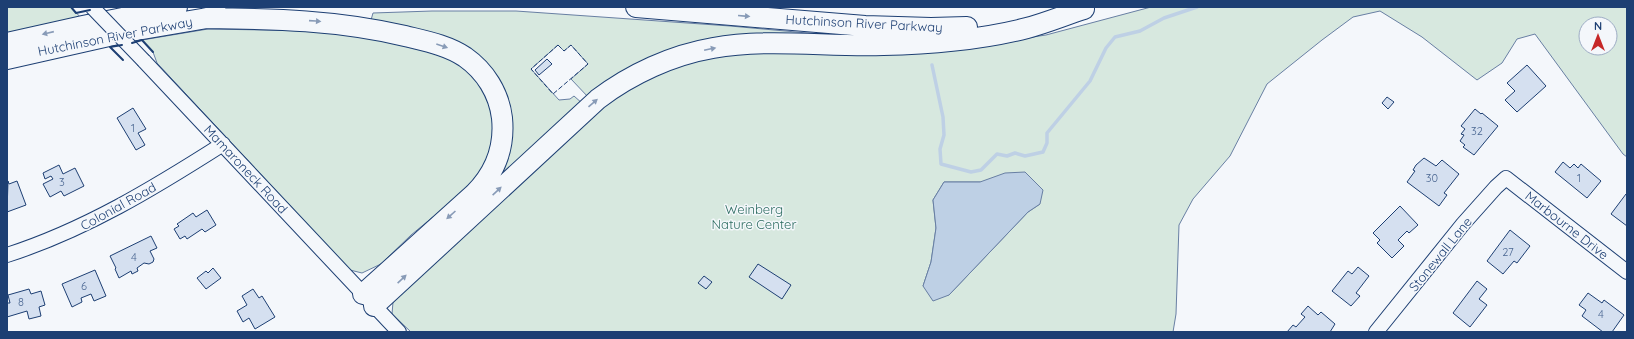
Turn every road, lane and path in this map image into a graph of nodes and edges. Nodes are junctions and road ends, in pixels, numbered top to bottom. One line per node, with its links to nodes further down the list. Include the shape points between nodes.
1 (92, 7): 9 (street, Mamaroneck Road, bridge)
2 (177, 7): 7 (highway, Hutchinson River Parkway, one-way to 7)
3 (295, 7): 6 (highway, Hutchinson River Parkway)
4 (636, 7): 5 (highway, Hutchinson River Parkway, one-way to 5, via 865,26 930,28 998,24)
5 (1088, 8): 13 (highway, one-way to 5, via 598,99 625,80 668,61 713,48 743,45 882,45 969,39 1027,28)
6 (206, 18): 8 (highway, Hutchinson River Parkway, via 115,34); 13 (highway, one-way to 13, via 318,22 414,38 442,46 464,57 480,70 491,86 499,105 502,133 500,152 490,174 474,194)
7 (7, 43)
8 (7, 59)
9 (224, 144): 11 (street, Colonial Road, via 94,221); 13 (street, Mamaroneck Road)
10 (1506, 178): 12 (street, Marbourne Drive); 15 (street, Stonewall Lane, via 1463,224)
11 (7, 255)
12 (1627, 272)
13 (368, 300): 14 (street, Mamaroneck Road)
14 (399, 332)
15 (1376, 332)

